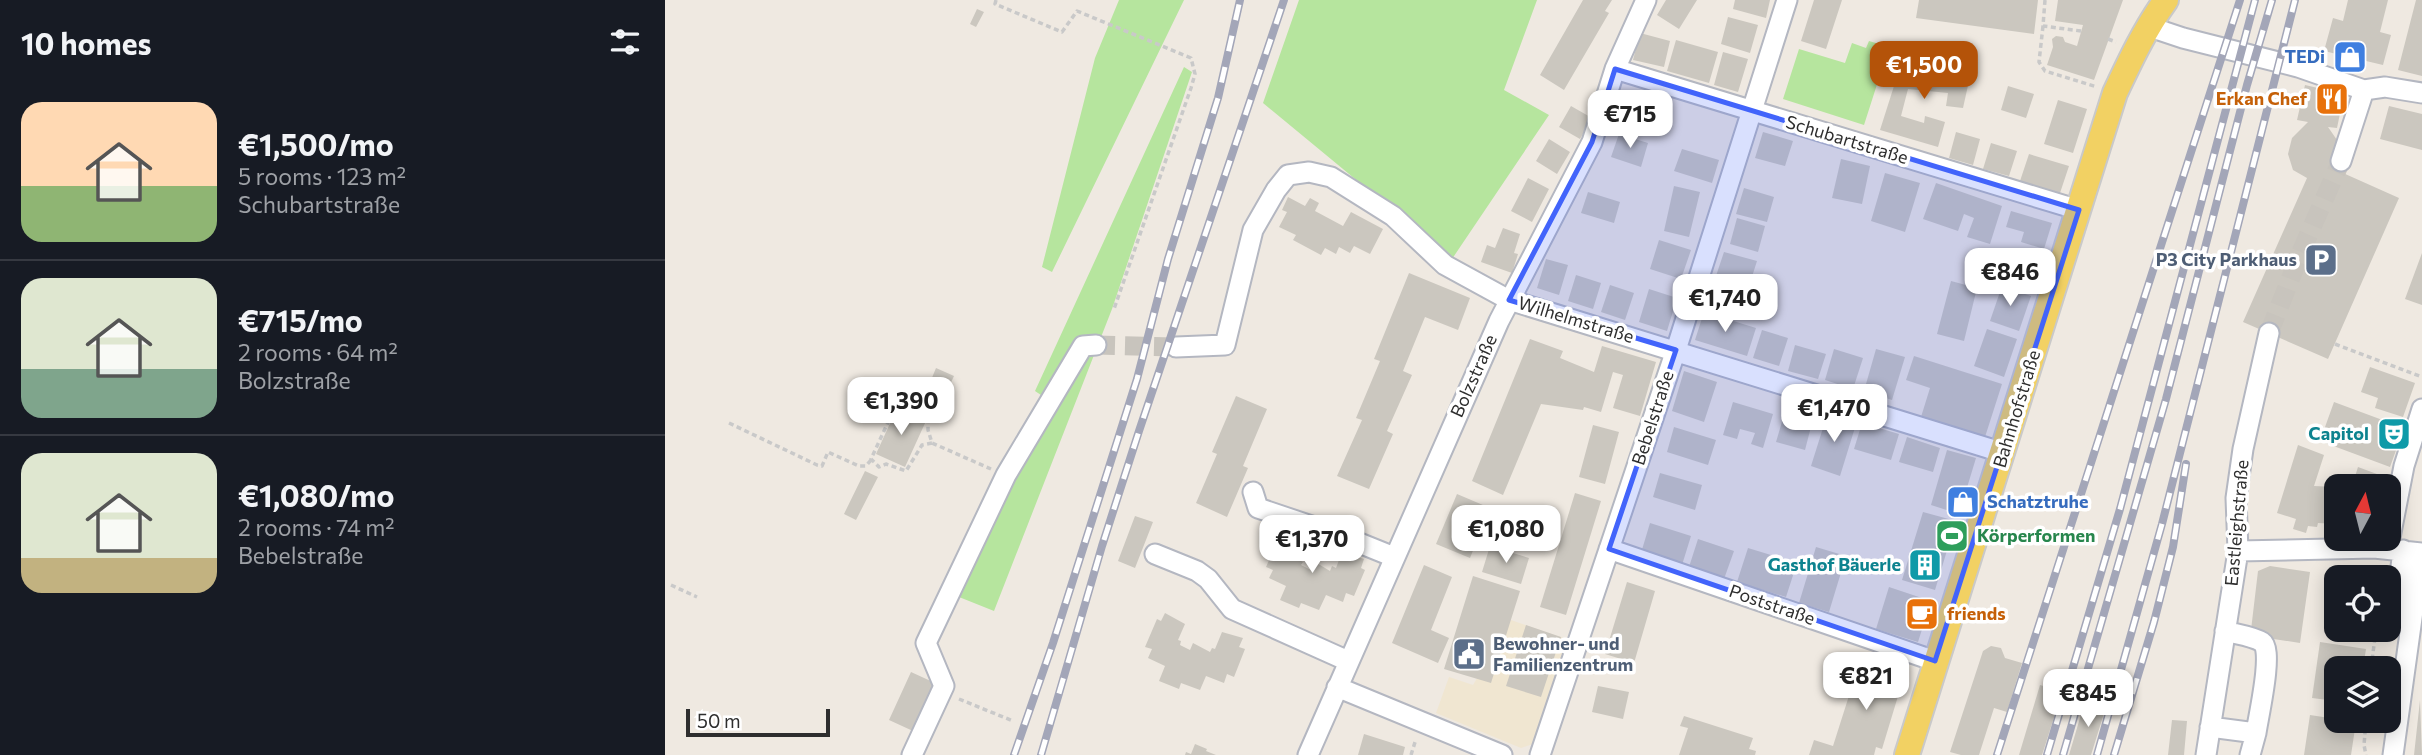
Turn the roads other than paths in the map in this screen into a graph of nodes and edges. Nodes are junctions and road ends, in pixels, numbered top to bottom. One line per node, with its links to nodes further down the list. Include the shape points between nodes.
1 (1646, 0): 6 (street, Bolzstraße)
2 (1787, 0): 9 (street, Bebelstraße)
3 (2150, 0): 5 (main road, Bahnhofstraße)
4 (2166, 0): 5 (main road, Bahnhofstraße)
5 (2147, 26): 7 (street); 11 (main road, Bahnhofstraße, via 2115,93)
6 (1615, 69): 9 (street, Schubartstraße); 12 (street, Bolzstraße, via 1592,142)
7 (2364, 90): 8 (street, via 2385,87); 10 (street)
8 (2422, 93)
9 (1752, 112): 11 (street, Schubartstraße); 16 (street, Bebelstraße)
10 (2341, 161)
11 (2080, 210): 18 (main road, Bahnhofstraße)
12 (1509, 300): 15 (street, Wilhelmstraße, via 1445,265 1393,216 1331,177 1309,172 1288,175 1253,230 1225,345); 16 (street, Wilhelmstraße); 24 (street, Bolzstraße)
13 (2269, 333): 21 (street, Eastleighstraße, via 2236,498)
14 (1096, 345): 32 (street, via 1083,346 1006,475 926,643 944,686)
15 (1176, 347)
16 (1676, 350): 18 (street, Wilhelmstraße); 20 (street, Bebelstraße)
17 (2422, 410): 22 (street, via 2404,466)
18 (2004, 453): 28 (main road, Bahnhofstraße)
19 (1253, 492): 24 (street, via 1258,508)
20 (1609, 549): 28 (street, Poststraße); 35 (street, Bebelstraße)
21 (2238, 551): 22 (street); 26 (street, Eastleighstraße)
22 (2409, 551): 25 (street); 39 (street)
23 (1155, 554): 27 (street, via 1197,571 1232,609)
24 (1394, 557): 27 (street, Bolzstraße)
25 (2401, 577)
26 (2225, 631): 30 (street, Eastleighstraße); 31 (street, via 2262,642 2266,648)
27 (1348, 661): 29 (street, Bolzstraße)
28 (1935, 661): 36 (main road, Bahnhofstraße)
29 (1337, 687): 33 (street, Bolzstraße); 34 (street)
30 (2210, 727): 31 (street); 37 (street, Eastleighstraße)
31 (2256, 733): 38 (street)
32 (912, 755)
33 (1308, 755)
34 (1501, 755)
35 (1540, 755)
36 (1907, 755)
37 (2206, 755)
38 (2251, 755)
39 (2393, 755)

